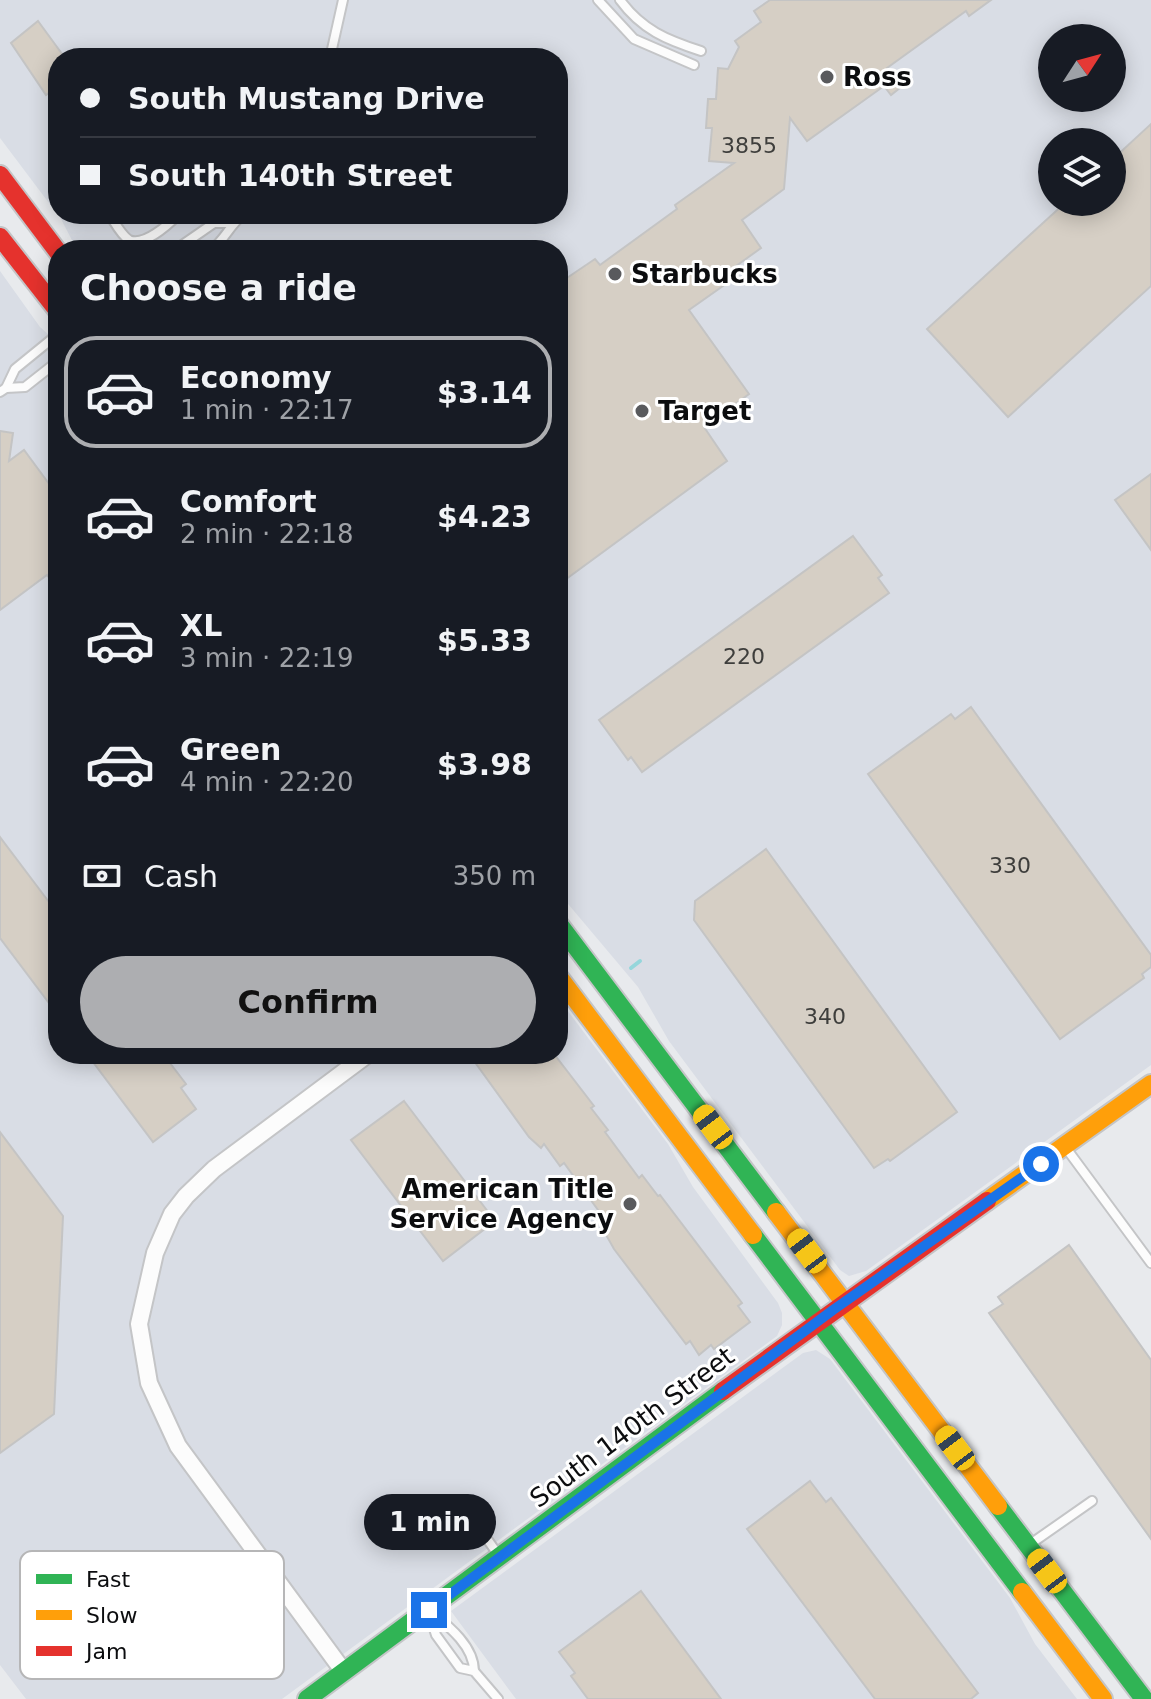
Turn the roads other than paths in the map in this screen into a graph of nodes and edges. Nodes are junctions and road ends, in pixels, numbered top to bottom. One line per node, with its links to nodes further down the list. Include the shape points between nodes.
1 (343, 0): 4 (lane)
2 (598, 0): 6 (lane, via 634,39)
3 (620, 0): 5 (lane, via 652,32)
4 (332, 48)
5 (701, 51)
6 (694, 65)
7 (0, 175): 12 (main road)
8 (116, 224): 13 (lane)
9 (165, 224): 14 (lane)
10 (213, 224): 15 (lane)
11 (0, 237): 16 (main road)
12 (49, 240)
13 (133, 240)
14 (143, 240)
15 (189, 240)
16 (48, 298)
17 (48, 342): 19 (lane, via 15,369)
18 (48, 369): 19 (lane, via 25,387)
19 (3, 390)
20 (568, 937): 26 (main road)
21 (568, 989): 27 (main road)
22 (355, 1064): 31 (street, via 186,1196 155,1253 139,1324 149,1383 178,1446)
23 (1151, 1084): 24 (main road, South 140th Street)
24 (1065, 1147): 25 (lane); 26 (main road, South 140th Street)
25 (1151, 1263)
26 (839, 1306): 27 (main road, South 140th Street); 30 (main road)
27 (817, 1322): 32 (main road, South 140th Street); 40 (main road)
28 (1092, 1501): 30 (lane)
29 (465, 1508): 32 (lane)
30 (1028, 1546): 37 (main road)
31 (255, 1551)
32 (500, 1557): 34 (main road, South 140th Street)
33 (284, 1590): 36 (street)
34 (429, 1610): 35 (lane, via 474,1659); 35 (lane, via 436,1635 460,1668); 36 (main road, South 140th Street)
35 (474, 1671): 39 (lane)
36 (344, 1672): 38 (main road, South 140th Street)
37 (1141, 1698)
38 (307, 1699)
39 (498, 1699)
40 (1103, 1699)

